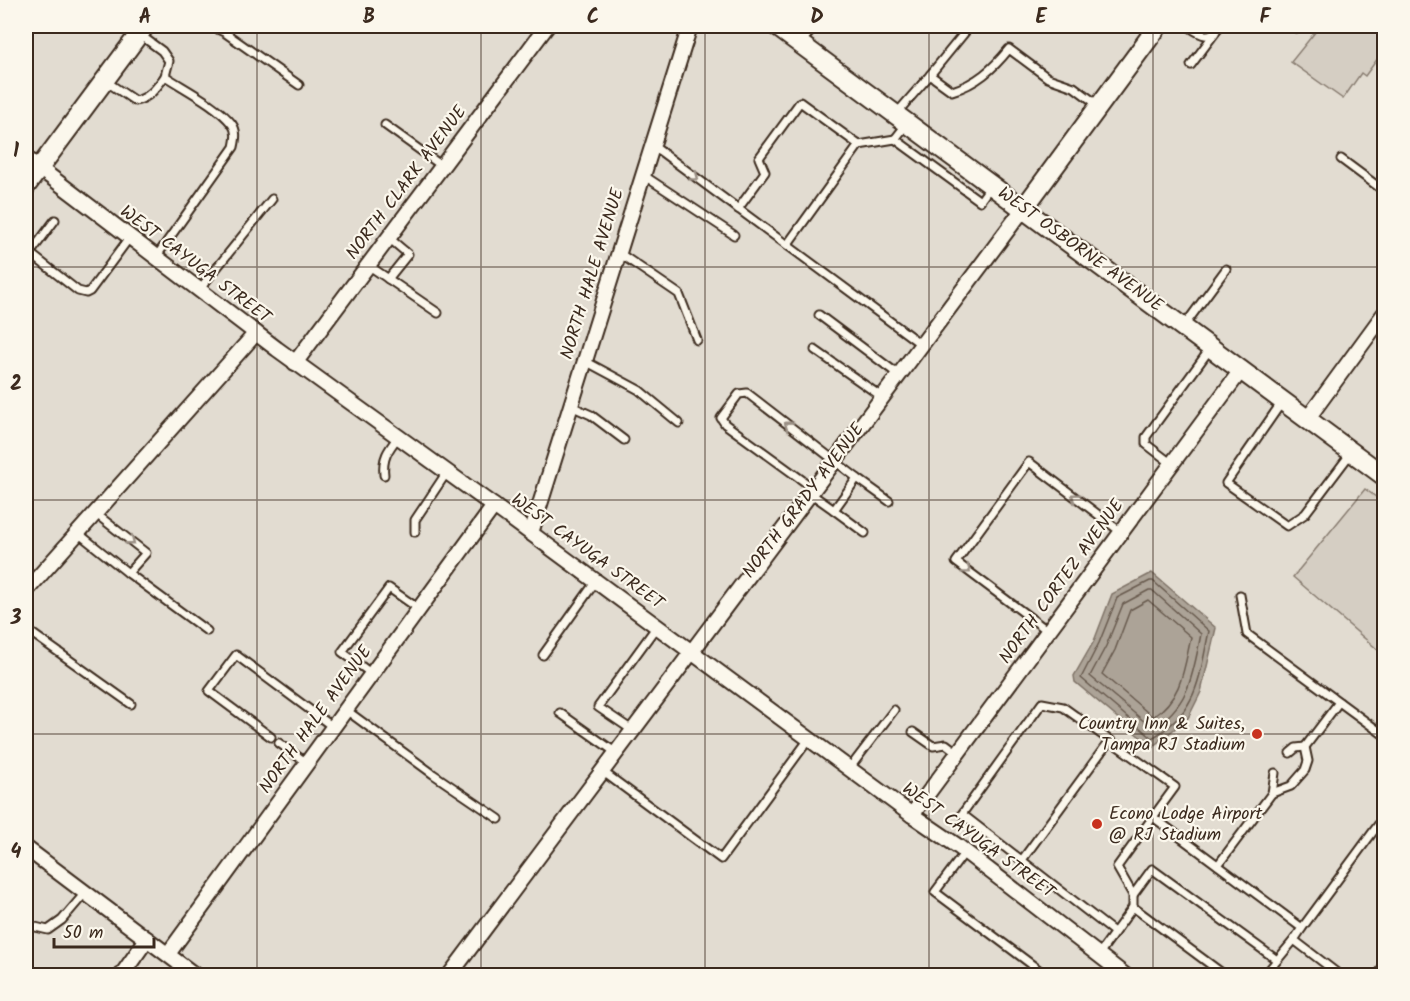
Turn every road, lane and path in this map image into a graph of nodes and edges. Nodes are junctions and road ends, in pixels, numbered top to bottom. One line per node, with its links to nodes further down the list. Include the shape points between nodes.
1 (211, 26): 19 (lane)
2 (548, 26): 28 (street, NORTH CLARK AVENUE)
3 (690, 26): 25 (street, NORTH HALE AVENUE)
4 (776, 26): 14 (street, WEST OSBORNE AVENUE)
5 (811, 26): 14 (street)
6 (970, 26): 16 (lane)
7 (1158, 26): 20 (street, NORTH GRADY AVENUE)
8 (1188, 26): 13 (lane, via 1202,35)
9 (1220, 26): 13 (lane)
10 (1293, 26): 11 (lane)
11 (1300, 26)
12 (142, 30): 17 (lane, via 168,61); 18 (street)
13 (1215, 33): 15 (lane)
14 (797, 41): 21 (street, WEST OSBORNE AVENUE)
15 (1191, 65)
16 (930, 75): 20 (lane, via 952,91 968,86 996,66 1009,49 1048,78 1074,87); 21 (lane)
17 (165, 76): 18 (lane, via 153,92 135,100); 43 (lane, via 219,112 233,125 237,137 234,147)
18 (104, 80): 27 (street)
19 (298, 85)
20 (1098, 105): 34 (street, NORTH GRADY AVENUE)
21 (902, 119): 23 (lane); 30 (street, WEST OSBORNE AVENUE)
22 (385, 125): 28 (lane)
23 (895, 139): 24 (lane); 30 (lane, via 980,201)
24 (859, 145): 35 (lane, via 800,102 759,158 765,172); 40 (lane)
25 (652, 146): 29 (street, NORTH HALE AVENUE); 35 (lane, one-way to 35)
26 (1341, 159): 32 (lane)
27 (32, 163): 31 (street); 38 (street, WEST CAYUGA STREET)
28 (442, 166): 39 (street, NORTH CLARK AVENUE)
29 (643, 175): 37 (lane); 41 (street, NORTH HALE AVENUE)
30 (992, 185): 34 (street, WEST OSBORNE AVENUE)
31 (26, 186)
32 (1384, 191)
33 (272, 199): 47 (lane)
34 (1024, 208): 51 (street, WEST OSBORNE AVENUE); 54 (street, NORTH GRADY AVENUE)
35 (738, 209): 40 (lane)
36 (55, 220): 42 (lane)
37 (734, 236)
38 (130, 237): 42 (lane, via 86,293); 43 (street, WEST CAYUGA STREET)
39 (389, 238): 44 (street, NORTH CLARK AVENUE); 46 (lane, via 408,254)
40 (787, 245): 54 (lane)
41 (619, 253): 53 (lane, via 679,294); 57 (street, NORTH HALE AVENUE)
42 (27, 254)
43 (156, 257): 47 (street, WEST CAYUGA STREET)
44 (368, 266): 46 (lane); 58 (street, NORTH CLARK AVENUE)
45 (1226, 269): 51 (lane)
46 (388, 279): 48 (lane)
47 (199, 290): 52 (street, WEST CAYUGA STREET)
48 (438, 313)
49 (1384, 314): 64 (street)
50 (819, 315): 60 (lane)
51 (1184, 326): 55 (street, WEST OSBORNE AVENUE)
52 (256, 333): 58 (street, WEST CAYUGA STREET); 79 (street)
53 (697, 340)
54 (922, 345): 60 (street, NORTH GRADY AVENUE)
55 (1212, 347): 59 (street, WEST OSBORNE AVENUE); 70 (lane, via 1146,437 1146,444)
56 (815, 350): 61 (lane)
57 (585, 361): 63 (street, NORTH HALE AVENUE); 65 (lane, via 639,390)
58 (295, 363): 66 (street, WEST CAYUGA STREET)
59 (1242, 369): 62 (street, WEST OSBORNE AVENUE); 70 (street, NORTH CORTEZ AVENUE)
60 (899, 375): 61 (street, NORTH GRADY AVENUE)
61 (882, 398): 69 (street, NORTH GRADY AVENUE)
62 (1283, 400): 64 (street, WEST OSBORNE AVENUE); 68 (lane, via 1226,483 1287,526 1305,514)
63 (571, 406): 67 (lane); 83 (street, NORTH HALE AVENUE)
64 (1308, 418): 68 (street, WEST OSBORNE AVENUE)
65 (678, 423)
66 (398, 437): 71 (street, WEST CAYUGA STREET); 72 (lane, via 386,453)
67 (624, 441)
68 (1352, 452): 73 (street, WEST OSBORNE AVENUE)
69 (835, 460): 74 (lane); 75 (street, NORTH GRADY AVENUE); 75 (lane, one-way to 75, via 747,393 739,394 722,418 725,424)
70 (1172, 464): 81 (street, NORTH CORTEZ AVENUE)
71 (447, 472): 77 (street, WEST CAYUGA STREET); 80 (lane, via 415,520)
72 (384, 475)
73 (1384, 476)
74 (857, 478): 76 (lane); 78 (lane)
75 (812, 491): 78 (lane); 94 (street, NORTH GRADY AVENUE)
76 (888, 501)
77 (494, 506): 83 (street, WEST CAYUGA STREET); 89 (street, NORTH HALE AVENUE)
78 (834, 510): 84 (lane)
79 (95, 513): 82 (street); 85 (lane, one-way to 85, via 146,553)
80 (415, 532)
81 (1121, 532): 93 (street, NORTH CORTEZ AVENUE); 93 (lane, one-way to 93, via 1029,462 956,562)
82 (78, 533): 85 (lane); 87 (street)
83 (531, 533): 86 (street, WEST CAYUGA STREET)
84 (865, 533)
85 (128, 573): 92 (lane)
86 (596, 581): 90 (street, WEST CAYUGA STREET); 95 (lane)
87 (26, 591)
88 (1240, 595): 97 (lane, via 1247,634)
89 (419, 609): 96 (street, NORTH HALE AVENUE); 96 (lane, via 388,588 342,652)
90 (657, 626): 94 (street, WEST CAYUGA STREET); 103 (lane, via 598,706)
91 (26, 629): 98 (lane)
92 (207, 631)
93 (1048, 631): 112 (street, NORTH CORTEZ AVENUE)
94 (691, 651): 103 (street, NORTH GRADY AVENUE); 107 (street, WEST CAYUGA STREET)
95 (543, 655)
96 (372, 674): 99 (street, NORTH HALE AVENUE)
97 (1339, 702): 105 (lane); 110 (lane)
98 (131, 704)
99 (346, 710): 102 (street, NORTH HALE AVENUE); 122 (lane)
100 (894, 710): 115 (lane)
101 (560, 713): 111 (lane)
102 (333, 727): 106 (lane, via 237,655 209,691); 114 (street, NORTH HALE AVENUE)
103 (632, 730): 111 (street, NORTH GRADY AVENUE)
104 (913, 732): 112 (lane, via 933,746 946,744)
105 (1384, 735)
106 (271, 737)
107 (810, 739): 115 (street, WEST CAYUGA STREET); 116 (lane, via 721,859)
108 (1110, 740): 120 (lane, via 1175,787); 125 (lane); 125 (lane, via 1063,707 1042,703 962,813)
109 (279, 743): 114 (lane)
110 (1305, 747): 113 (lane); 118 (lane, via 1305,770 1291,786)
111 (615, 752): 116 (street, NORTH GRADY AVENUE)
112 (958, 753): 119 (street, NORTH CORTEZ AVENUE)
113 (1290, 753)
114 (307, 763): 135 (street, NORTH HALE AVENUE)
115 (849, 769): 119 (street, WEST CAYUGA STREET)
116 (602, 771): 142 (street, NORTH GRADY AVENUE)
117 (1275, 773): 118 (lane)
118 (1272, 793): 126 (lane)
119 (912, 815): 124 (street, WEST CAYUGA STREET)
120 (1153, 817): 126 (lane); 128 (lane, via 1116,867)
121 (1384, 817): 131 (lane)
122 (499, 819)
123 (26, 848): 127 (street)
124 (965, 852): 136 (street, WEST CAYUGA STREET); 143 (lane, via 935,892)
125 (1022, 860): 132 (lane)
126 (1218, 865): 131 (lane)
127 (85, 893): 130 (lane, via 48,930); 133 (street)
128 (1133, 895): 129 (lane); 137 (lane, via 1152,869)
129 (1133, 907): 132 (lane); 144 (lane)
130 (26, 922)
131 (1302, 928): 134 (lane)
132 (1114, 932): 136 (lane)
133 (147, 939): 135 (street); 140 (street)
134 (1294, 940): 137 (lane); 146 (lane)
135 (168, 954): 141 (street)
136 (1099, 954): 139 (street, WEST CAYUGA STREET)
137 (1277, 960): 145 (lane)
138 (1384, 966): 147 (lane)
139 (1122, 974)
140 (121, 975)
141 (196, 975)
142 (450, 975)
143 (1047, 975)
144 (1226, 975)
145 (1264, 975)
146 (1341, 975)
147 (1377, 975)

